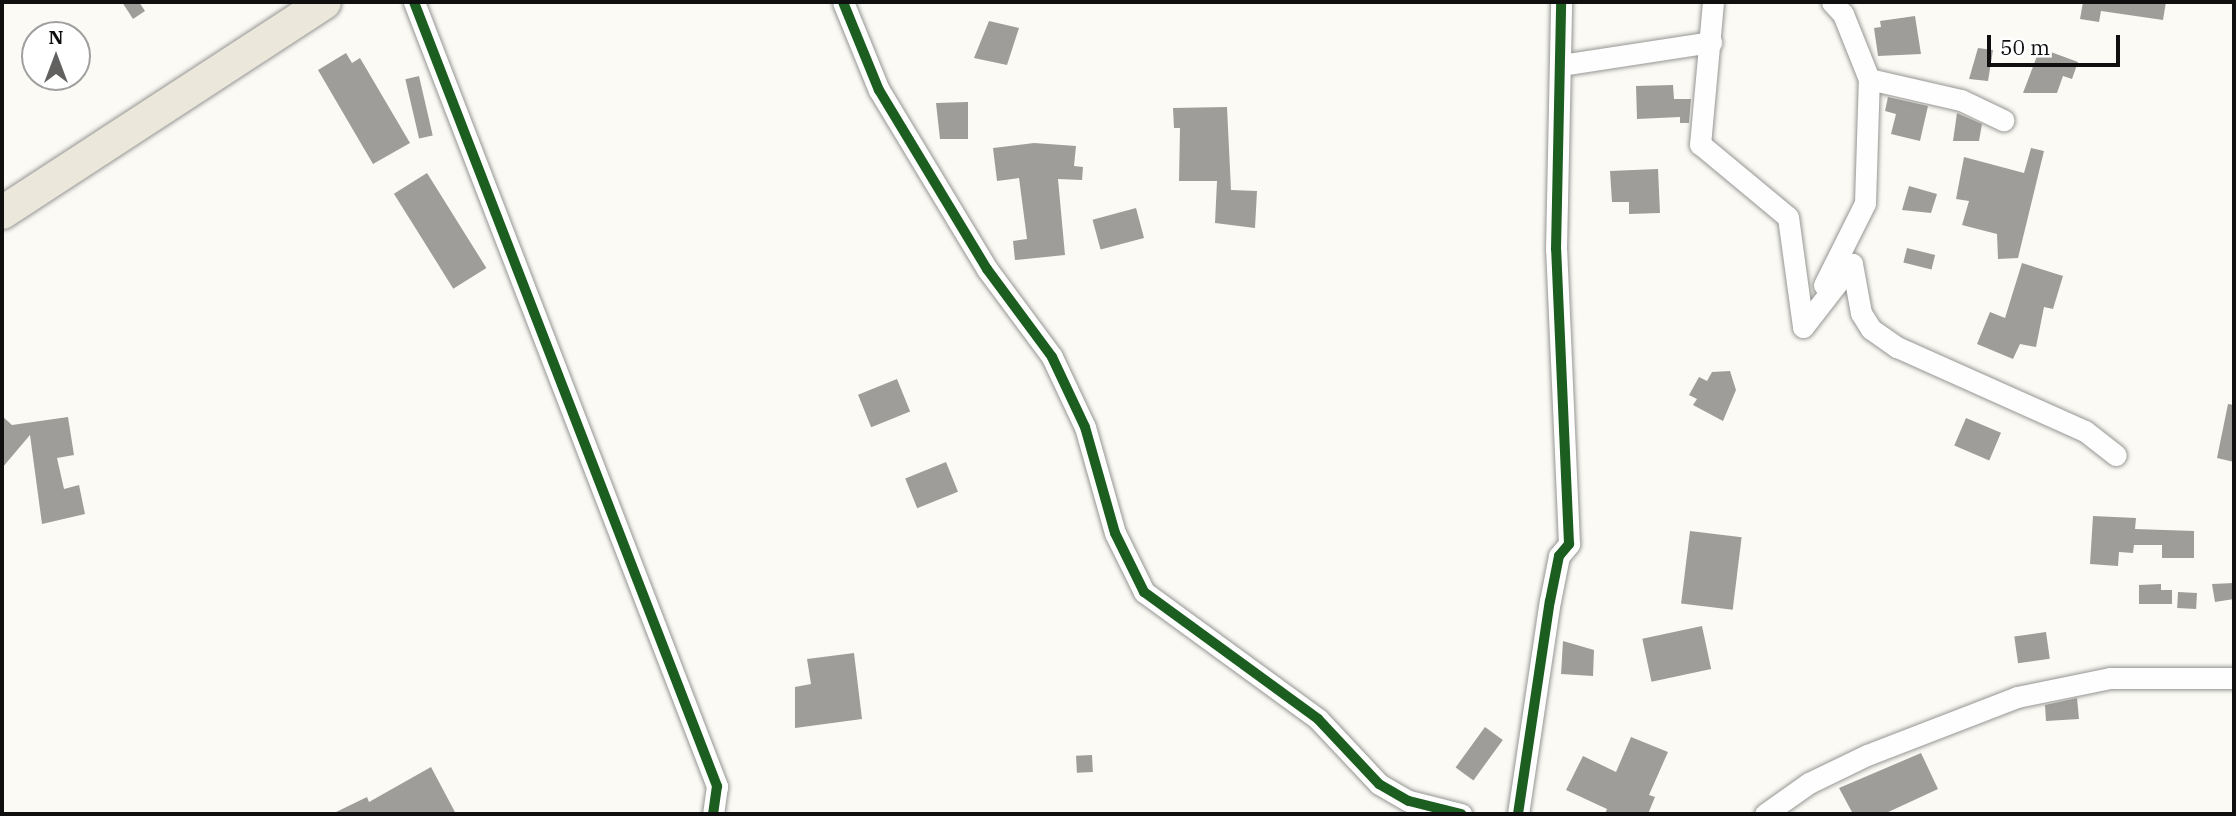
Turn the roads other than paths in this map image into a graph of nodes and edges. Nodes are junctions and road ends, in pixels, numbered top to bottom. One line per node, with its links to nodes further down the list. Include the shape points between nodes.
1 (324, 2): 11 (main road)
2 (414, 2): 16 (street, via 718,786)
3 (843, 2): 15 (street, via 879,90 987,269 1052,357 1085,427 1115,533 1144,592 1318,719 1379,784 1409,801)
4 (1561, 2): 8 (street)
5 (1713, 2): 7 (street)
6 (1832, 2): 9 (street, via 1843,14)
7 (1711, 42): 8 (street); 12 (street, via 1700,145 1788,217)
8 (1561, 65): 17 (street, via 1556,249 1569,544 1559,556 1550,601)
9 (1869, 79): 10 (street, via 1961,100); 12 (street, via 1865,203)
10 (2003, 120)
11 (2, 212)
12 (1803, 327): 13 (street, via 1852,264 1861,313 1871,329 1897,347 2085,431)
13 (2116, 455)
14 (2234, 678): 18 (street, via 2110,678 2017,697 1867,755 1809,783)
15 (1450, 813)
16 (713, 814)
17 (1518, 814)
18 (1765, 814)

